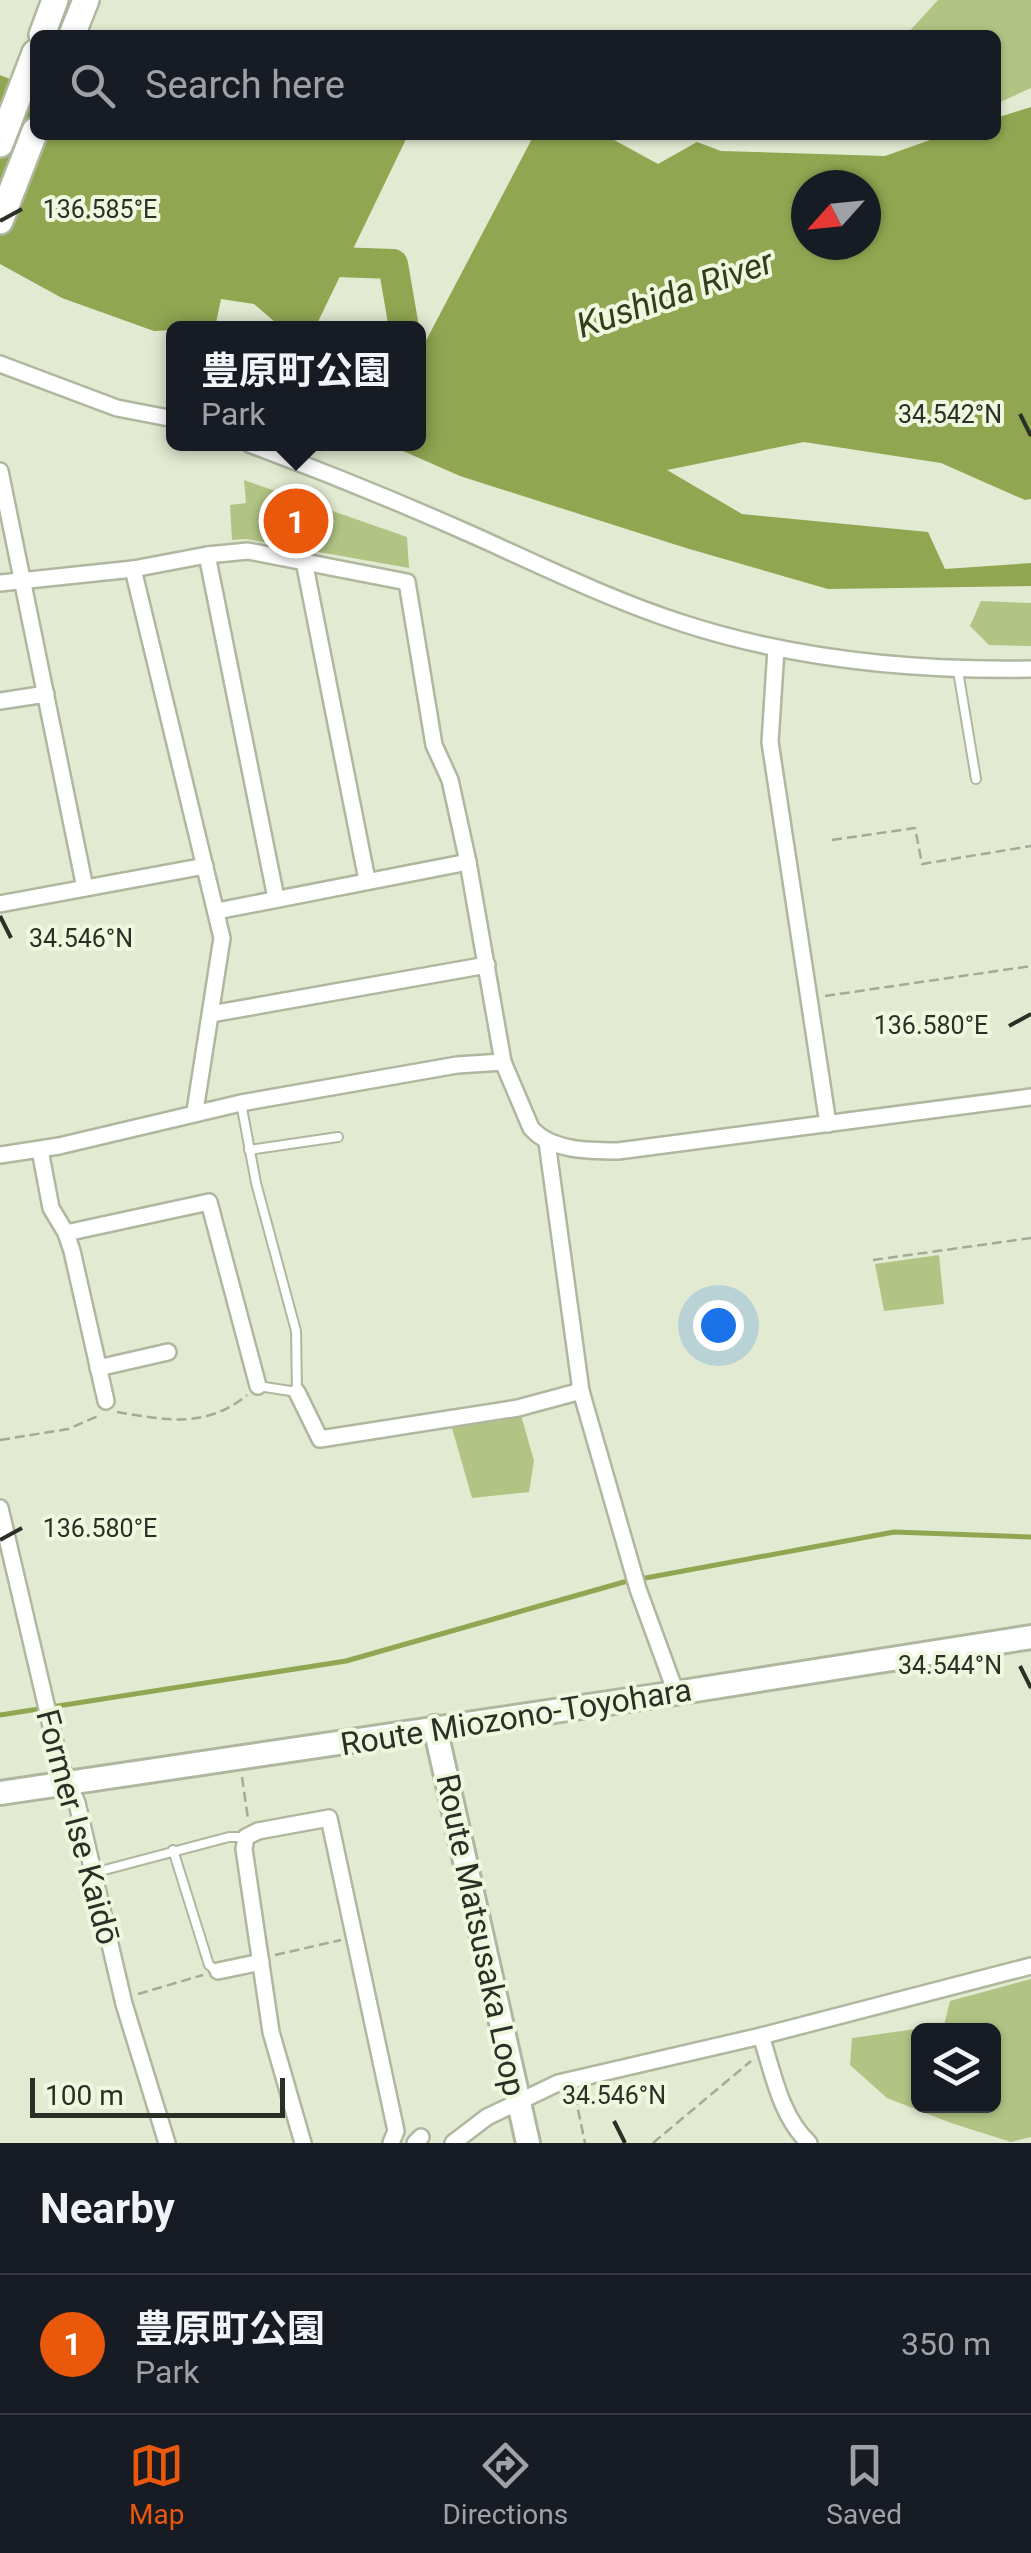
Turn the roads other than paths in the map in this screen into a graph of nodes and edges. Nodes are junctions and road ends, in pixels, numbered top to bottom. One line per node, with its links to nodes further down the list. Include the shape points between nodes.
1 (56, 0): 3 (main road)
2 (86, 0): 4 (main road)
3 (44, 30)
4 (74, 30)
5 (30, 66): 7 (main road)
6 (32, 140): 8 (main road)
7 (0, 144)
8 (0, 221)
9 (0, 364): 10 (street, via 117,408)
10 (166, 418)
11 (266, 451): 18 (street, via 630,605)
12 (0, 471): 16 (street)
13 (207, 555): 14 (street, via 248,552); 15 (street); 28 (street)
14 (304, 561): 24 (street, via 407,582 434,745 450,780); 26 (street)
15 (133, 568): 16 (street); 25 (street)
16 (22, 579): 17 (street); 21 (street)
17 (0, 582)
18 (776, 649): 20 (street); 37 (street, via 770,742)
19 (1031, 669): 20 (street)
20 (958, 671): 23 (lane)
21 (46, 694): 22 (street); 27 (street)
22 (0, 701)
23 (976, 780)
24 (468, 862): 26 (street); 31 (street)
25 (206, 866): 27 (street); 30 (street)
26 (367, 880): 28 (street)
27 (85, 888): 29 (street)
28 (276, 898): 30 (street)
29 (0, 904)
30 (217, 911): 32 (street, via 222,938)
31 (488, 965): 32 (street); 33 (street)
32 (211, 1014): 36 (street)
33 (503, 1062): 35 (street); 39 (street, via 531,1128)
34 (1031, 1097): 37 (street)
35 (241, 1103): 36 (street); 41 (lane)
36 (195, 1111): 40 (street)
37 (828, 1124): 39 (street, via 618,1151)
38 (338, 1137): 41 (lane)
39 (547, 1142): 48 (street)
40 (40, 1150): 42 (street); 43 (street, via 51,1208)
41 (249, 1150): 47 (lane, via 296,1331)
42 (0, 1155)
43 (66, 1233): 45 (street); 46 (street, via 209,1202)
44 (168, 1352): 45 (street)
45 (98, 1368): 49 (street)
46 (258, 1386): 47 (lane)
47 (297, 1392): 48 (street, via 320,1439)
48 (581, 1392): 52 (street)
49 (106, 1401)
50 (1, 1516): 54 (street, Former Ise Kaidō, via 60,1764)
51 (1031, 1637): 52 (main road, Route Miozono-Toyohara)
52 (676, 1693): 53 (main road, Route Miozono-Toyohara)
53 (436, 1726): 54 (main road, Route Miozono-Toyohara); 63 (main road, Route Matsusaka Loop)
54 (70, 1782): 55 (main road, Route Miozono-Toyohara); 58 (street, Former Ise Kaidō)
55 (0, 1793)
56 (248, 1836): 57 (lane); 59 (street, via 244,1850); 66 (street, via 330,1818 396,2131)
57 (173, 1850): 58 (lane); 61 (lane)
58 (93, 1873): 64 (street, Former Ise Kaidō, via 122,1999)
59 (260, 1962): 61 (street); 65 (street, via 271,2032)
60 (1031, 1966): 62 (street)
61 (216, 1970)
62 (763, 2042): 63 (street, via 572,2079); 69 (street, via 782,2102)
63 (517, 2102): 67 (street); 68 (main road, Route Matsusaka Loop)
64 (167, 2143)
65 (303, 2143)
66 (391, 2143)
67 (453, 2143)
68 (528, 2143)
69 (809, 2143)

